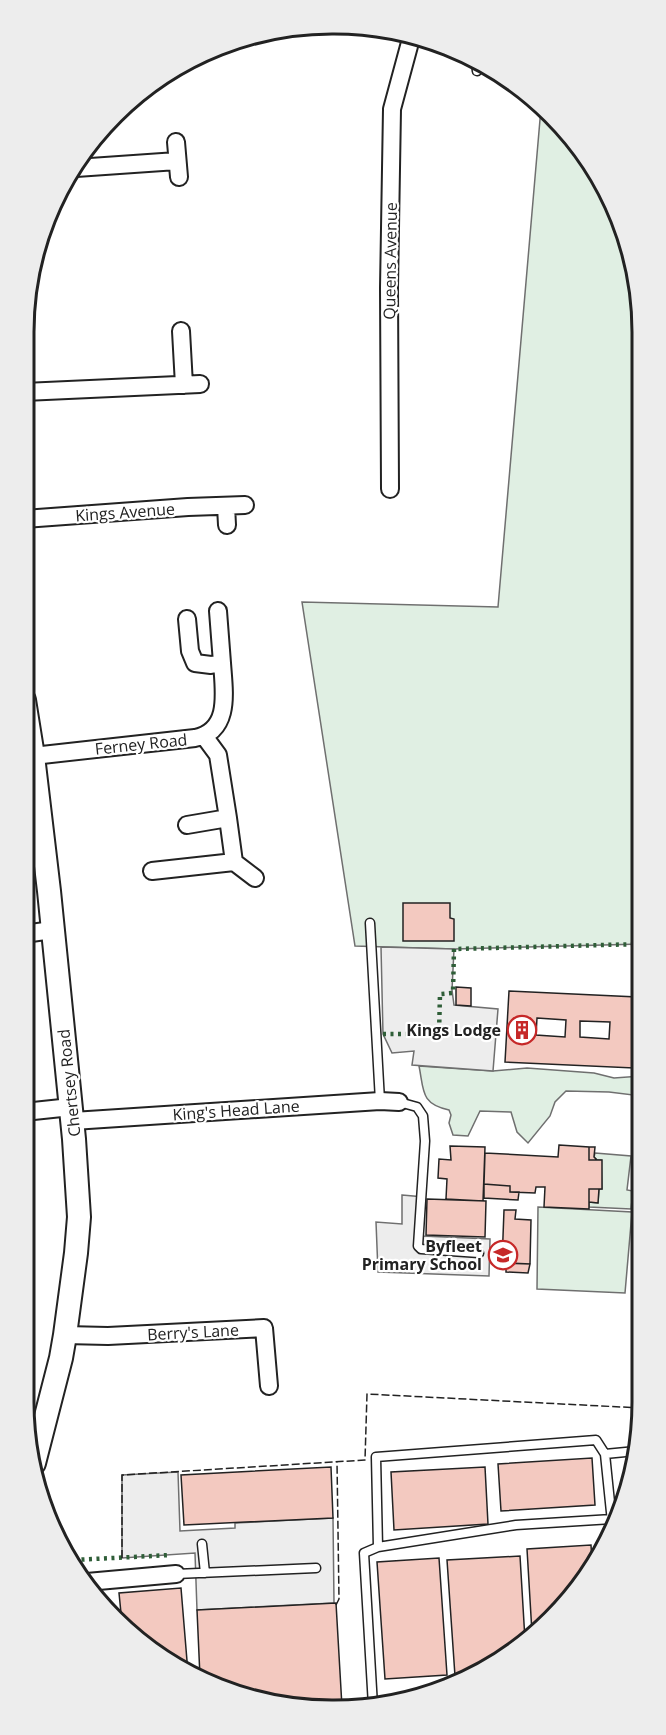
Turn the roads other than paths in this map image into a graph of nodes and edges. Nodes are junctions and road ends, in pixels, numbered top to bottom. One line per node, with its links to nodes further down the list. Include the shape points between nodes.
1 (409, 45): 6 (street, Queens Avenue, via 392,109)
2 (176, 142): 3 (street, via 178,169)
3 (84, 168)
4 (181, 331): 5 (street, via 192,385)
5 (34, 392)
6 (390, 489)
7 (245, 505): 8 (street, Kings Avenue)
8 (226, 506): 9 (street, Kings Avenue); 10 (street)
9 (34, 518)
10 (227, 525)
11 (218, 611): 13 (street, Ferney Road)
12 (187, 619): 13 (street, via 195,663)
13 (222, 663): 14 (street, Ferney Road, via 225,700 215,729)
14 (204, 736): 15 (street, Ferney Road); 17 (street, via 218,755)
15 (34, 756)
16 (34, 764): 23 (street, Chertsey Road)
17 (228, 818): 18 (street); 19 (street)
18 (187, 825)
19 (234, 861): 20 (street); 21 (street)
20 (152, 872)
21 (255, 878)
22 (370, 923): 25 (lane)
23 (52, 930): 24 (street); 28 (street, Chertsey Road)
24 (34, 933)
25 (380, 1101): 26 (street, King's Head Lane); 28 (street, King's Head Lane)
26 (399, 1102): 29 (lane, via 417,1107 423,1116 418,1246)
27 (34, 1112): 28 (street, King's Head Lane)
28 (72, 1114): 30 (street, Chertsey Road, via 79,1217)
29 (479, 1252)
30 (65, 1335): 31 (street, Berry's Lane, via 264,1328); 32 (street, Chertsey Road)
31 (269, 1386)
32 (38, 1447)
33 (627, 1452): 34 (lane)
34 (605, 1454): 35 (lane); 38 (lane, via 596,1440 376,1456)
35 (611, 1511)
36 (607, 1521): 38 (lane, via 516,1525)
37 (202, 1544): 40 (lane)
38 (378, 1547): 43 (lane, via 364,1553)
39 (316, 1568): 40 (lane)
40 (205, 1573): 41 (lane)
41 (176, 1574): 42 (street)
42 (94, 1581)
43 (373, 1698)

